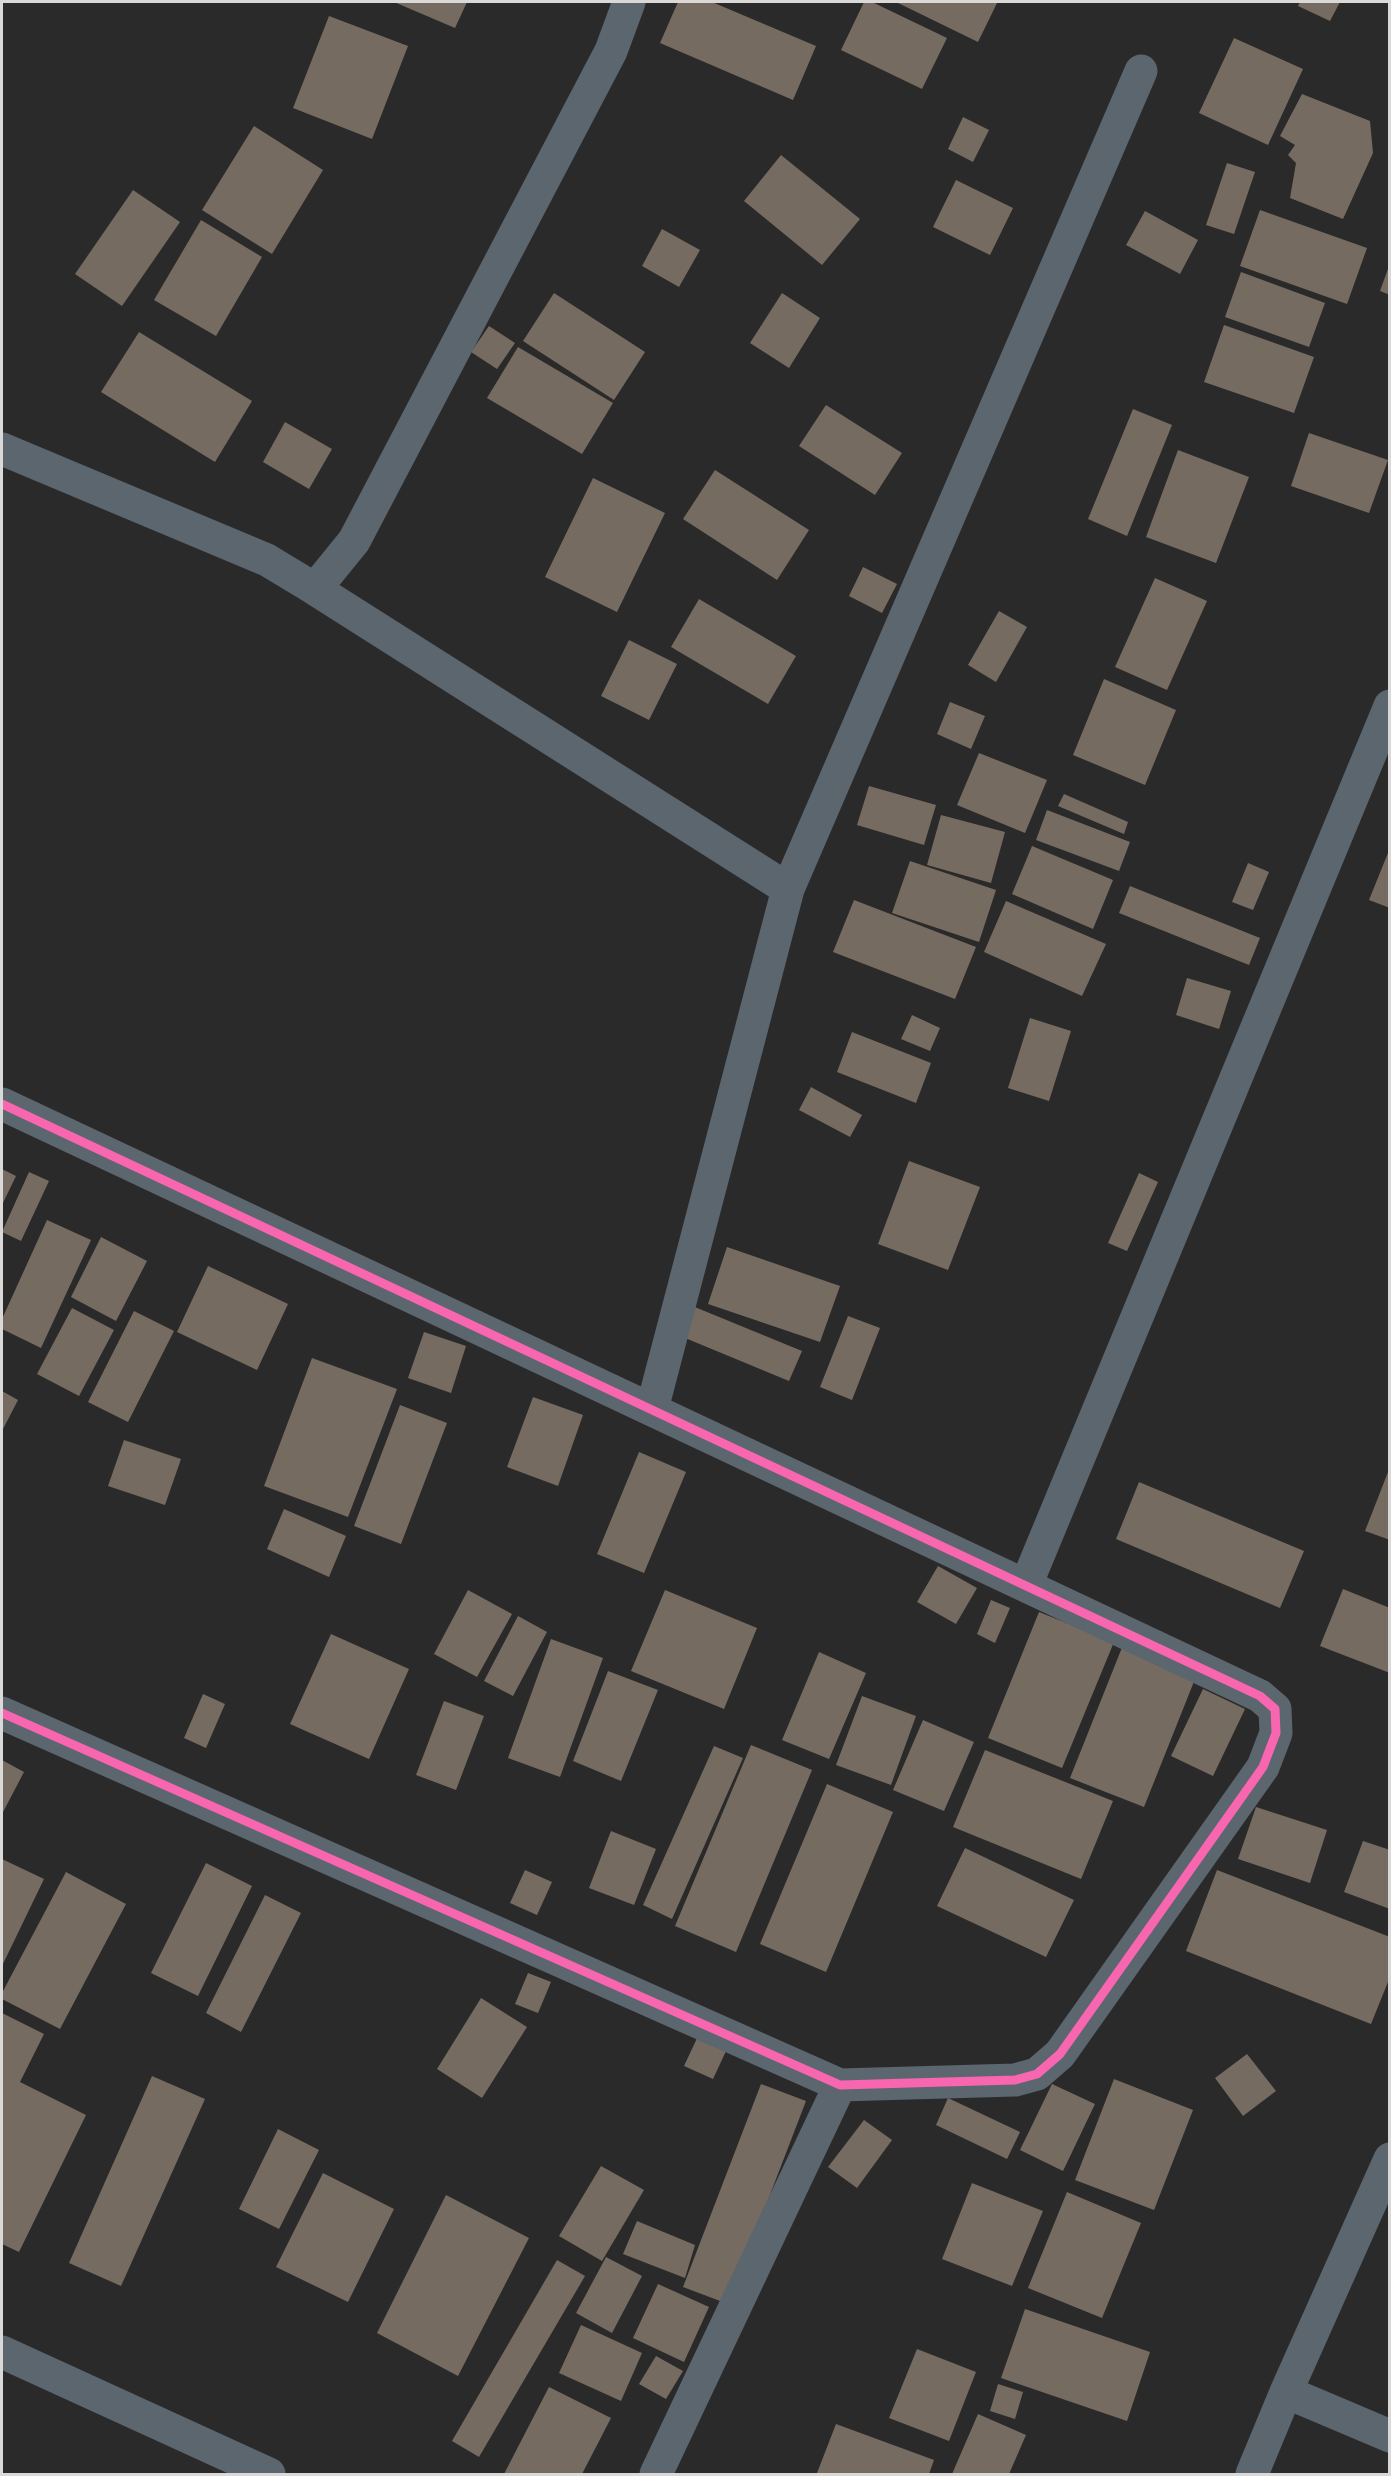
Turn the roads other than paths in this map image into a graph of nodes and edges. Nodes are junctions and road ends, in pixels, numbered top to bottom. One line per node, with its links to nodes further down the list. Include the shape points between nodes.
1 (629, 2): 4 (street, via 610,51 354,541)
2 (1141, 71): 6 (street)
3 (2, 449): 4 (street, via 267,560)
4 (315, 589): 6 (street)
5 (1389, 706): 9 (street)
6 (788, 889): 8 (street)
7 (2, 1104): 8 (street)
8 (652, 1409): 9 (street)
9 (1026, 1586): 11 (street, via 1260,1696 1275,1709 1276,1733 1263,1767 1060,2054 1037,2074 1015,2080)
10 (2, 1713): 11 (street)
11 (840, 2085): 17 (street)
12 (1389, 2159): 14 (street)
13 (2, 2352): 16 (street)
14 (1286, 2392): 15 (street); 18 (street)
15 (1389, 2436)
16 (269, 2475)
17 (656, 2475)
18 (1252, 2475)

